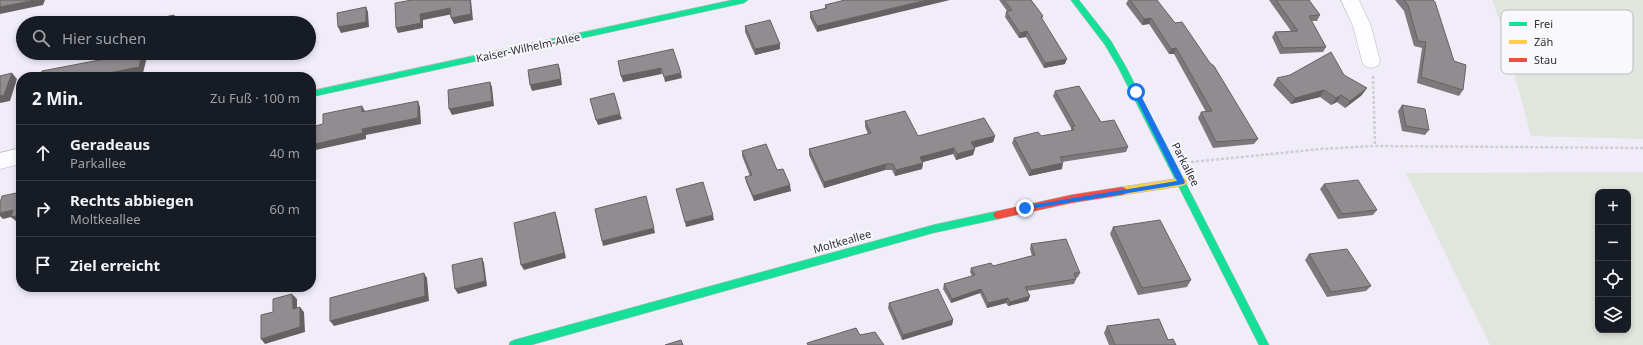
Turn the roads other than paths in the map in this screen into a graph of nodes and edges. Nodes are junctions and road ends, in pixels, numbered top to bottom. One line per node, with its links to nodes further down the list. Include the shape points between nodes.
1 (744, 0): 5 (street, Kaiser-Wilhelm-Allee)
2 (1075, 0): 8 (street, Parkallee, via 1100,32 1122,67)
3 (1350, 0): 4 (street, via 1362,26)
4 (1371, 61)
5 (316, 93)
6 (16, 157): 7 (street)
7 (0, 161)
8 (1182, 182): 9 (street, Moltkeallee, via 1071,199 933,229); 10 (street, Parkallee)
9 (514, 345)
10 (1264, 345)

